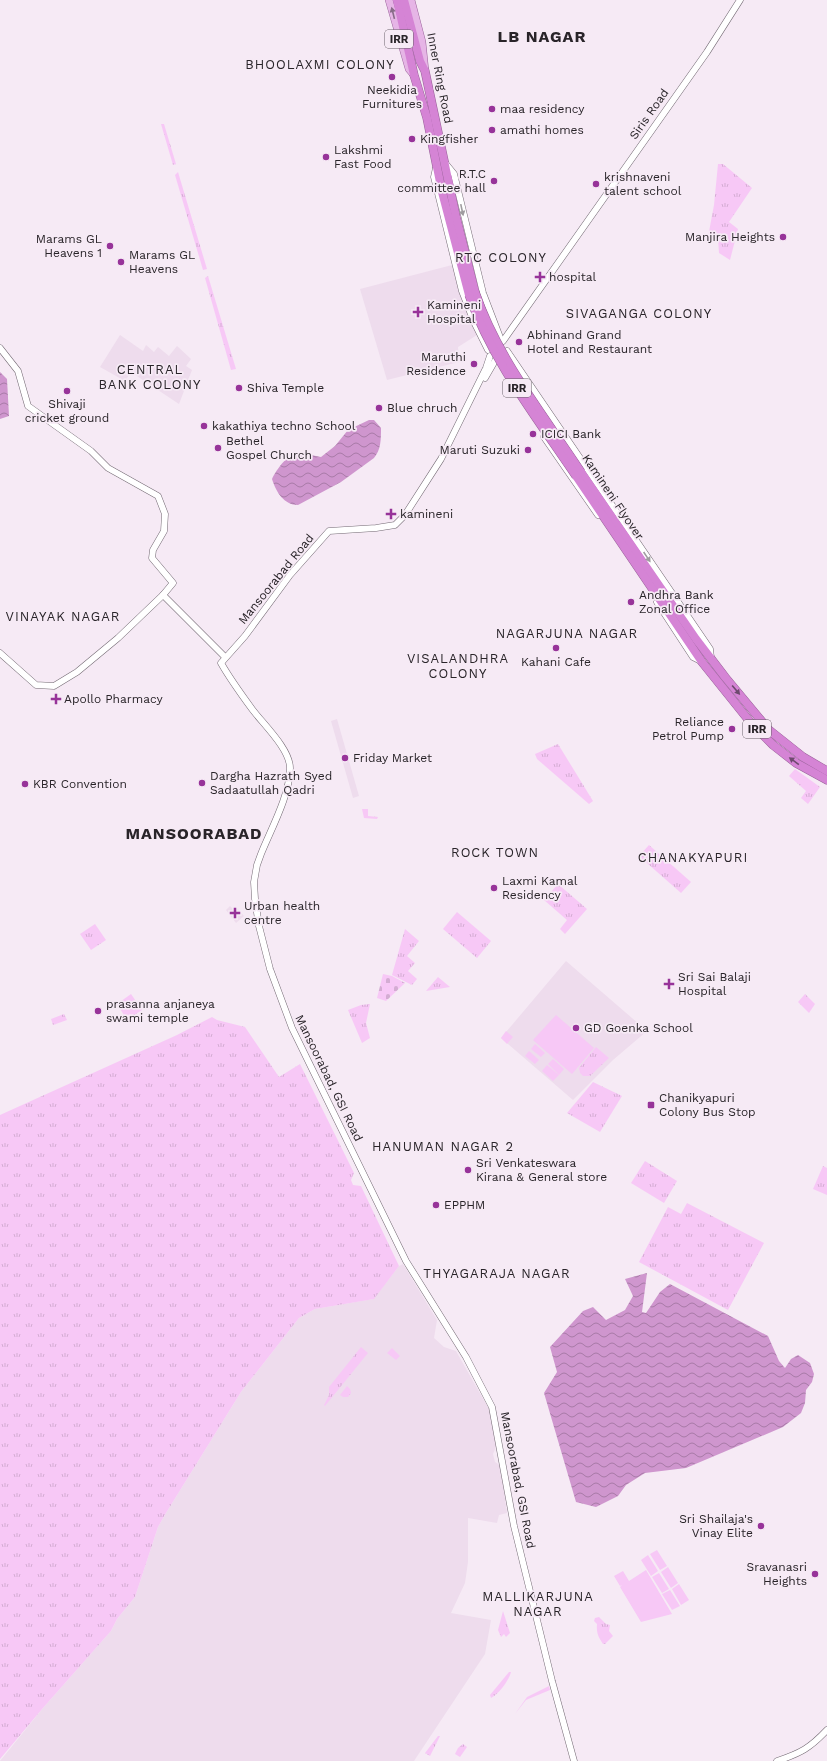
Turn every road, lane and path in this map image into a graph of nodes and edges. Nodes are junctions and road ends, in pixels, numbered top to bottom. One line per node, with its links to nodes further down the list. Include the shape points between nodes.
1 (390, 0): 7 (main road, Inner Ring Road / IRR, one-way to 1, via 409,69)
2 (397, 0): 7 (highway, IRR)
3 (404, 0): 6 (highway, IRR)
4 (411, 0): 6 (main road, Inner Ring Road / IRR, via 422,42)
5 (740, 0): 10 (street, Siris Road, via 707,52)
6 (425, 71): 8 (highway, Inner Ring Road / IRR)
7 (414, 75): 8 (highway, Inner Ring Road / IRR)
8 (431, 117): 9 (highway, Inner Ring Road / IRR)
9 (440, 163): 10 (street, one-way to 10, via 454,174 483,293); 12 (street, via 434,177 462,291); 13 (highway, Kamineni Flyover / IRR, bridge, via 444,199 481,325 500,362)
10 (504, 344): 12 (street, via 504,356); 12 (street, via 492,341); 17 (street, one-way to 17, via 710,650)
11 (0, 348): 14 (street, via 18,371 28,406 91,450 108,468 158,496 165,514 164,531 153,550 152,558 173,583)
12 (491, 355): 16 (street, Mansoorabad Road, via 441,459 406,515 395,525 382,528 329,531); 18 (street, via 693,657)
13 (579, 474): 17 (highway, Kamineni Flyover / IRR); 18 (highway, Kamineni Flyover / IRR)
14 (163, 595): 15 (street, via 118,638 77,672 54,686 36,685); 16 (street)
15 (0, 653)
16 (225, 657): 22 (street, Mansoorabad, GSI Road, via 221,663 224,669 277,740 290,766 287,787 260,854 254,882 259,926 270,969 292,1028 400,1249 466,1357 492,1407 514,1526)
17 (711, 660): 19 (highway, IRR, one-way to 19, via 769,730 803,757)
18 (702, 662): 20 (highway, IRR, one-way to 18, via 796,763 773,745 751,723)
19 (827, 771)
20 (827, 780)
21 (827, 1730): 23 (street, via 805,1750)
22 (574, 1761)
23 (777, 1761)

